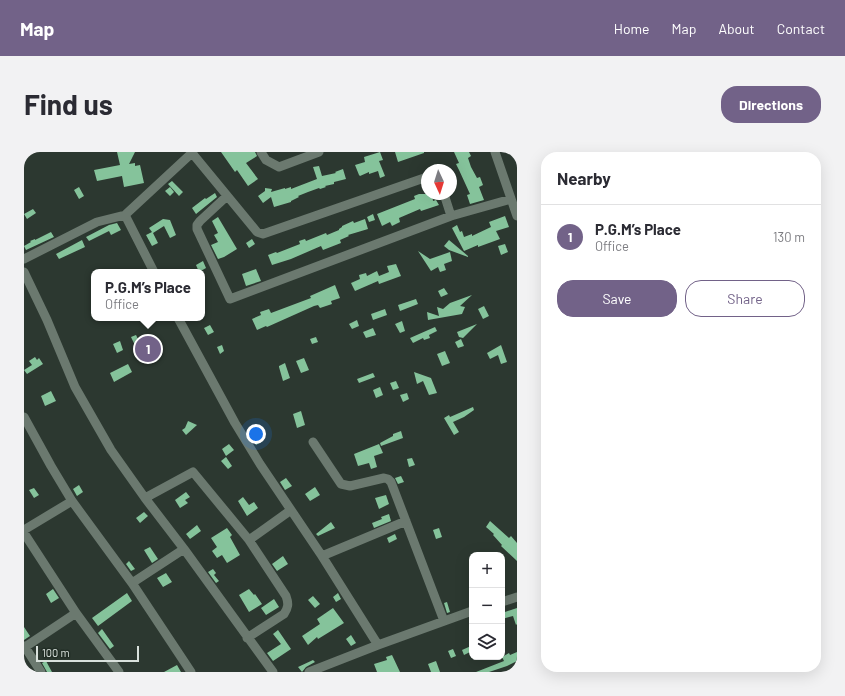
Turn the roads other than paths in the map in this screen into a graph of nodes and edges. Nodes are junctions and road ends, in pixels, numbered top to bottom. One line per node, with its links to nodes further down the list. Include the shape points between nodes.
1 (261, 152): 2 (street, via 266,160 279,167)
2 (319, 152)
3 (495, 152): 7 (street)
4 (192, 153): 6 (street); 9 (street)
5 (421, 179): 6 (street, via 263,234 257,232)
6 (228, 196): 10 (street, via 200,221 197,229 230,299)
7 (511, 199): 10 (street); 11 (street)
8 (446, 200): 10 (street)
9 (125, 215): 12 (street, via 97,222); 13 (street)
10 (451, 216)
11 (517, 216)
12 (24, 259)
13 (152, 269)
14 (24, 272): 18 (street, via 75,387 111,450)
15 (180, 321): 20 (street, via 239,430)
16 (24, 417): 19 (street)
17 (313, 442): 21 (street, via 340,484 350,486 388,479)
18 (145, 498): 24 (street, via 193,472); 25 (street)
19 (72, 501): 22 (street); 27 (street)
20 (291, 510): 24 (street); 26 (street)
21 (406, 521): 26 (street); 32 (street)
22 (24, 530)
23 (24, 533): 31 (street)
24 (249, 540): 33 (street, via 288,603 284,614)
25 (184, 549): 27 (street); 33 (street)
26 (322, 556): 34 (street)
27 (132, 583): 38 (street)
28 (517, 597): 29 (street)
29 (505, 601)
30 (469, 612): 32 (street)
31 (76, 613): 35 (street); 37 (street)
32 (444, 621): 34 (street)
33 (247, 638): 39 (street)
34 (378, 645): 40 (street)
35 (24, 647): 36 (street)
36 (41, 672)
37 (119, 672)
38 (191, 672)
39 (273, 672)
40 (309, 672)

